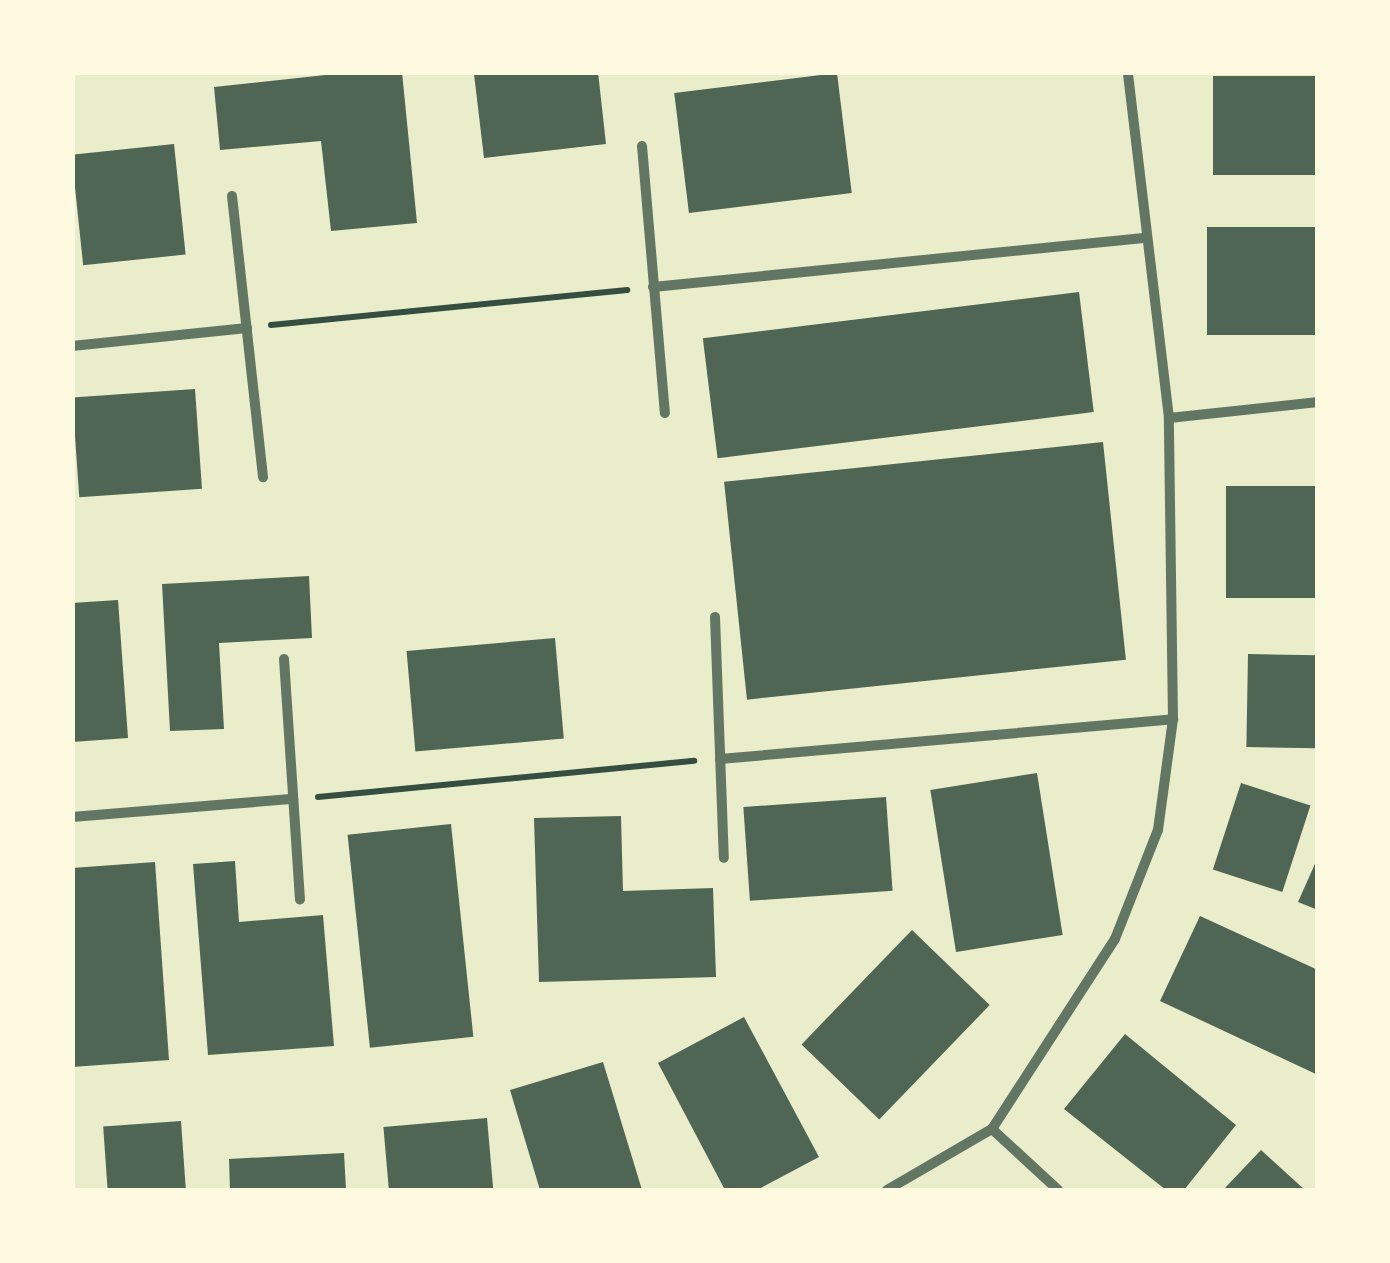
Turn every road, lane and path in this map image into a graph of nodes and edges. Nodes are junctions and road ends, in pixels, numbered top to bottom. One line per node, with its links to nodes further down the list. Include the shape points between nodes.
1 (1128, 72): 4 (street)
2 (642, 146): 5 (street)
3 (232, 196): 6 (street)
4 (1144, 238): 5 (street); 10 (street)
5 (653, 287): 6 (path); 9 (street)
6 (246, 328): 7 (street); 11 (street)
7 (72, 346)
8 (1318, 402): 10 (street)
9 (665, 414)
10 (1169, 418): 14 (street)
11 (263, 477)
12 (715, 617): 15 (street)
13 (284, 659): 16 (street)
14 (1172, 719): 15 (street); 20 (street, via 1158,830 1114,939)
15 (720, 759): 16 (path); 18 (street)
16 (294, 799): 17 (street); 19 (street)
17 (72, 817)
18 (724, 858)
19 (300, 899)
20 (992, 1129): 21 (street); 22 (street)
21 (887, 1190)
22 (1058, 1190)

